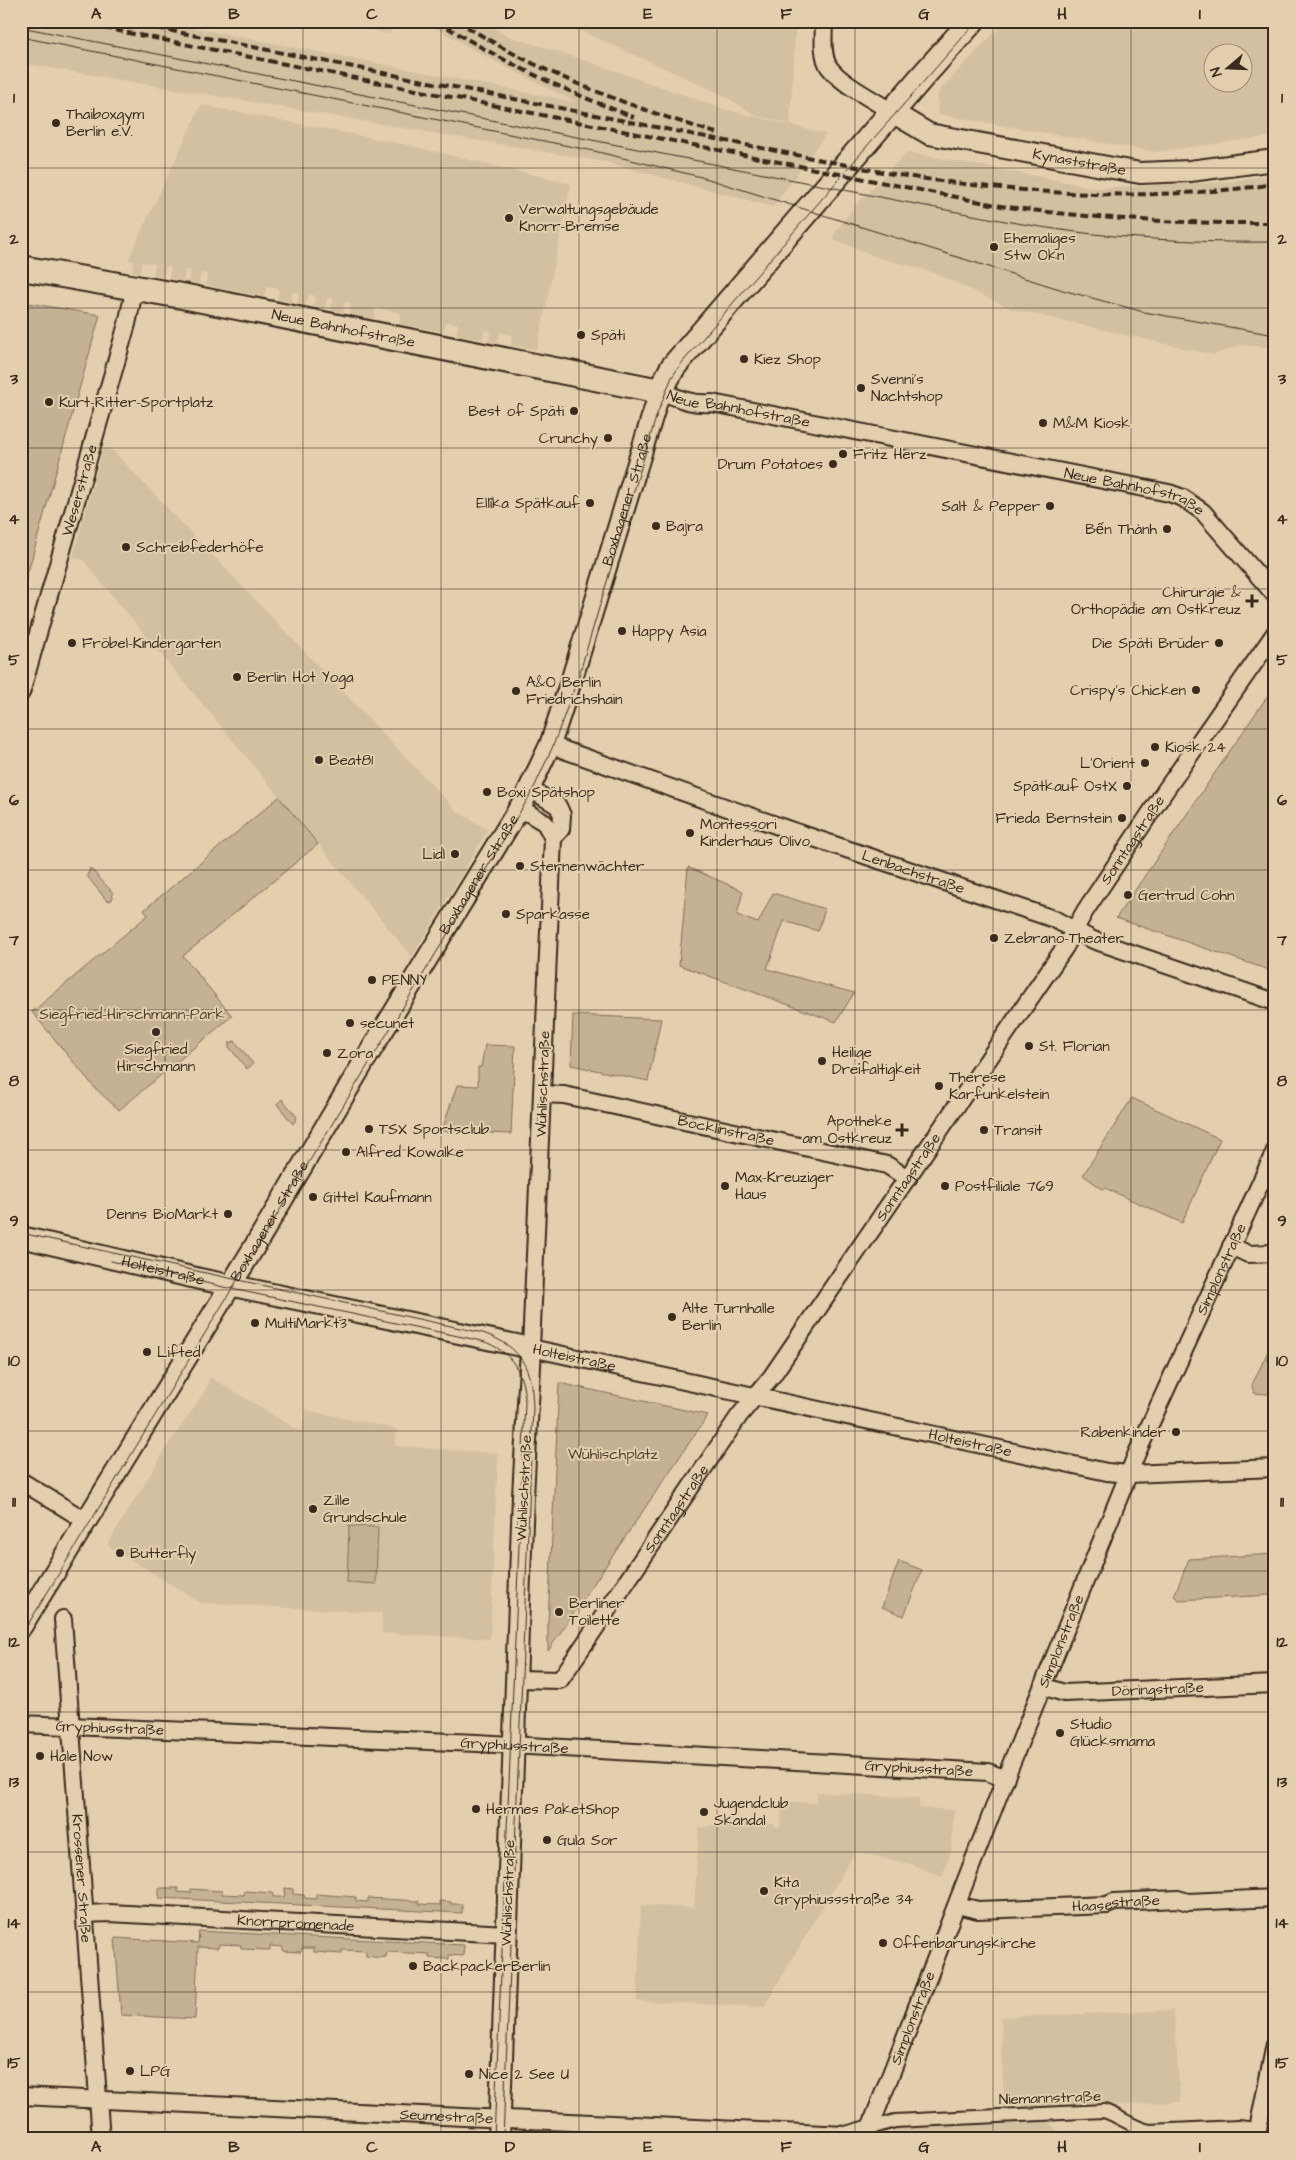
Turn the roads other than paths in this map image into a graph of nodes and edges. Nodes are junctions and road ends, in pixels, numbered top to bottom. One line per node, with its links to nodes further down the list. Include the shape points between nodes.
1 (824, 21): 3 (street, via 824,52 828,66)
2 (972, 21): 3 (main road, Boxhagener Straße)
3 (892, 112): 4 (street, Kynaststraße, via 928,134 1140,173 1190,171); 7 (main road, Boxhagener Straße, via 674,367)
4 (1275, 160)
5 (21, 268): 6 (main road, Neue Bahnhofstraße)
6 (135, 287): 7 (main road, Neue Bahnhofstraße); 10 (street, Weserstraße)
7 (660, 391): 8 (street, Neue Bahnhofstraße, via 700,404 712,403 1183,498 1203,512); 11 (street, Boxhagener Straße)
8 (1275, 595)
9 (1275, 633): 15 (street, Sonntagstraße, via 1165,791)
10 (21, 693)
11 (550, 745): 12 (street, Boxhagener Straße); 15 (street, Lenbachstraße, via 1054,918)
12 (530, 789): 13 (street, Boxhagener Straße); 14 (street, Wühlischstraße, via 560,810 561,829)
13 (520, 808): 14 (street, via 545,823); 23 (street, Boxhagener Straße)
14 (553, 838): 17 (street, Wühlischstraße)
15 (1076, 930): 16 (street, Lenbachstraße, via 1093,940); 19 (street, Sonntagstraße)
16 (1275, 1002)
17 (542, 1094): 19 (street, Böcklinstraße, via 564,1095 886,1165); 24 (street, Wühlischstraße)
18 (1275, 1151): 21 (street, Simplonstraße)
19 (907, 1178): 25 (street, Sonntagstraße)
20 (21, 1237): 23 (street, Holteistraße)
21 (1231, 1246): 22 (street, via 1248,1254); 27 (street, Simplonstraße)
22 (1275, 1253)
23 (231, 1285): 24 (street, Holteistraße); 29 (street, Boxhagener Straße)
24 (531, 1348): 25 (street, Holteistraße); 32 (street, Wühlischstraße)
25 (756, 1396): 27 (street, Holteistraße, via 1107,1472); 32 (street, Sonntagstraße, via 730,1428 560,1680)
26 (1275, 1468): 27 (street, Holteistraße)
27 (1129, 1474): 34 (street, Simplonstraße)
28 (21, 1481): 29 (street)
29 (86, 1521): 31 (street, Boxhagener Straße)
30 (63, 1619): 36 (street, Krossener Straße)
31 (21, 1627)
32 (517, 1680): 37 (street, Wühlischstraße)
33 (1275, 1684): 34 (street, Döringstraße, via 1064,1693)
34 (1043, 1686): 38 (street, Simplonstraße)
35 (21, 1724): 36 (street, Gryphiusstraße)
36 (71, 1726): 37 (street, Gryphiusstraße); 41 (street, Krossener Straße)
37 (515, 1746): 38 (street, Gryphiusstraße, via 988,1772); 42 (street, Wühlischstraße)
38 (1005, 1779): 40 (street, Simplonstraße)
39 (1275, 1898): 40 (street, Haasestraße, via 1188,1902 1178,1899 978,1910)
40 (957, 1905): 47 (street, Simplonstraße)
41 (85, 1914): 42 (street, Knorrpromenade); 45 (street, Krossener Straße)
42 (507, 1934): 46 (street, Wühlischstraße)
43 (1275, 2044): 48 (street)
44 (21, 2096): 45 (street, Seumestraße)
45 (98, 2099): 46 (street, Seumestraße); 49 (street, Krossener Straße)
46 (500, 2117): 47 (street, Seumestraße, via 846,2135); 50 (street, Wühlischstraße)
47 (868, 2133): 48 (street, Niemannstraße, via 895,2120 1104,2111 1138,2128 1150,2130 1238,2127)
48 (1257, 2134)
49 (101, 2139)
50 (499, 2139)

